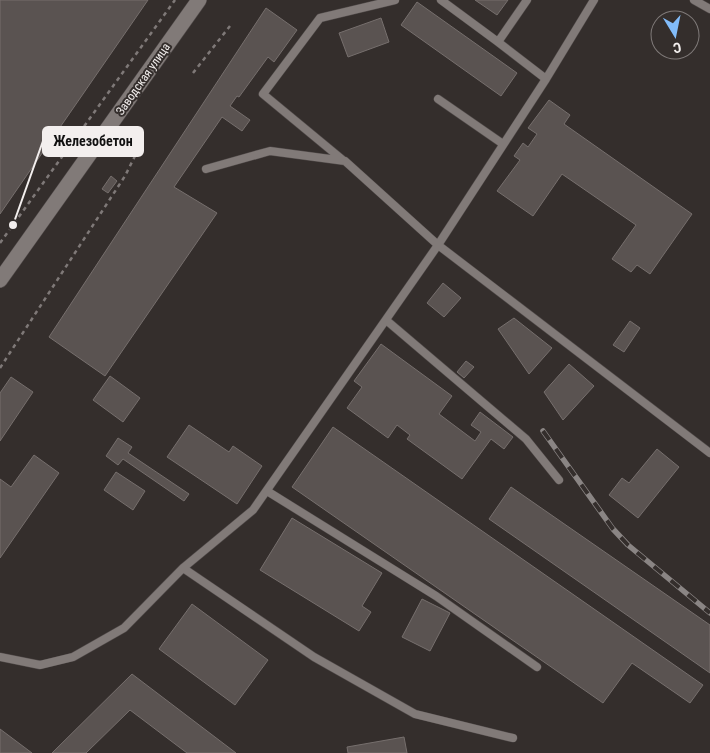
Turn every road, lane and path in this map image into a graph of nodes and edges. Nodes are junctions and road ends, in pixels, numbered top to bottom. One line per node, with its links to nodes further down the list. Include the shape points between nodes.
1 (175, 0): 18 (path)
2 (199, 0): 20 (main road, Заводская улица)
3 (395, 0): 16 (lane, via 320,18 263,94)
4 (441, 0): 10 (lane)
5 (527, 0): 10 (lane)
6 (594, 0): 12 (lane)
7 (694, 0): 8 (lane)
8 (710, 9)
9 (230, 26): 11 (path)
10 (498, 42): 12 (lane)
11 (193, 73)
12 (546, 79): 14 (lane)
13 (438, 99): 14 (lane)
14 (503, 144): 19 (lane)
15 (140, 146): 22 (path, via 125,176)
16 (344, 161): 17 (lane, via 270,151); 19 (lane)
17 (206, 168)
18 (0, 243)
19 (438, 245): 21 (lane); 23 (lane)
20 (0, 280)
21 (386, 320): 24 (lane, via 526,439); 25 (lane)
22 (0, 368)
23 (710, 453)
24 (559, 480)
25 (267, 491): 26 (lane, via 253,510); 28 (lane, via 436,596)
26 (183, 568): 27 (lane, via 124,628 73,657 40,665); 29 (lane, via 314,657 415,714)
27 (0, 657)
28 (537, 666)
29 (513, 738)

